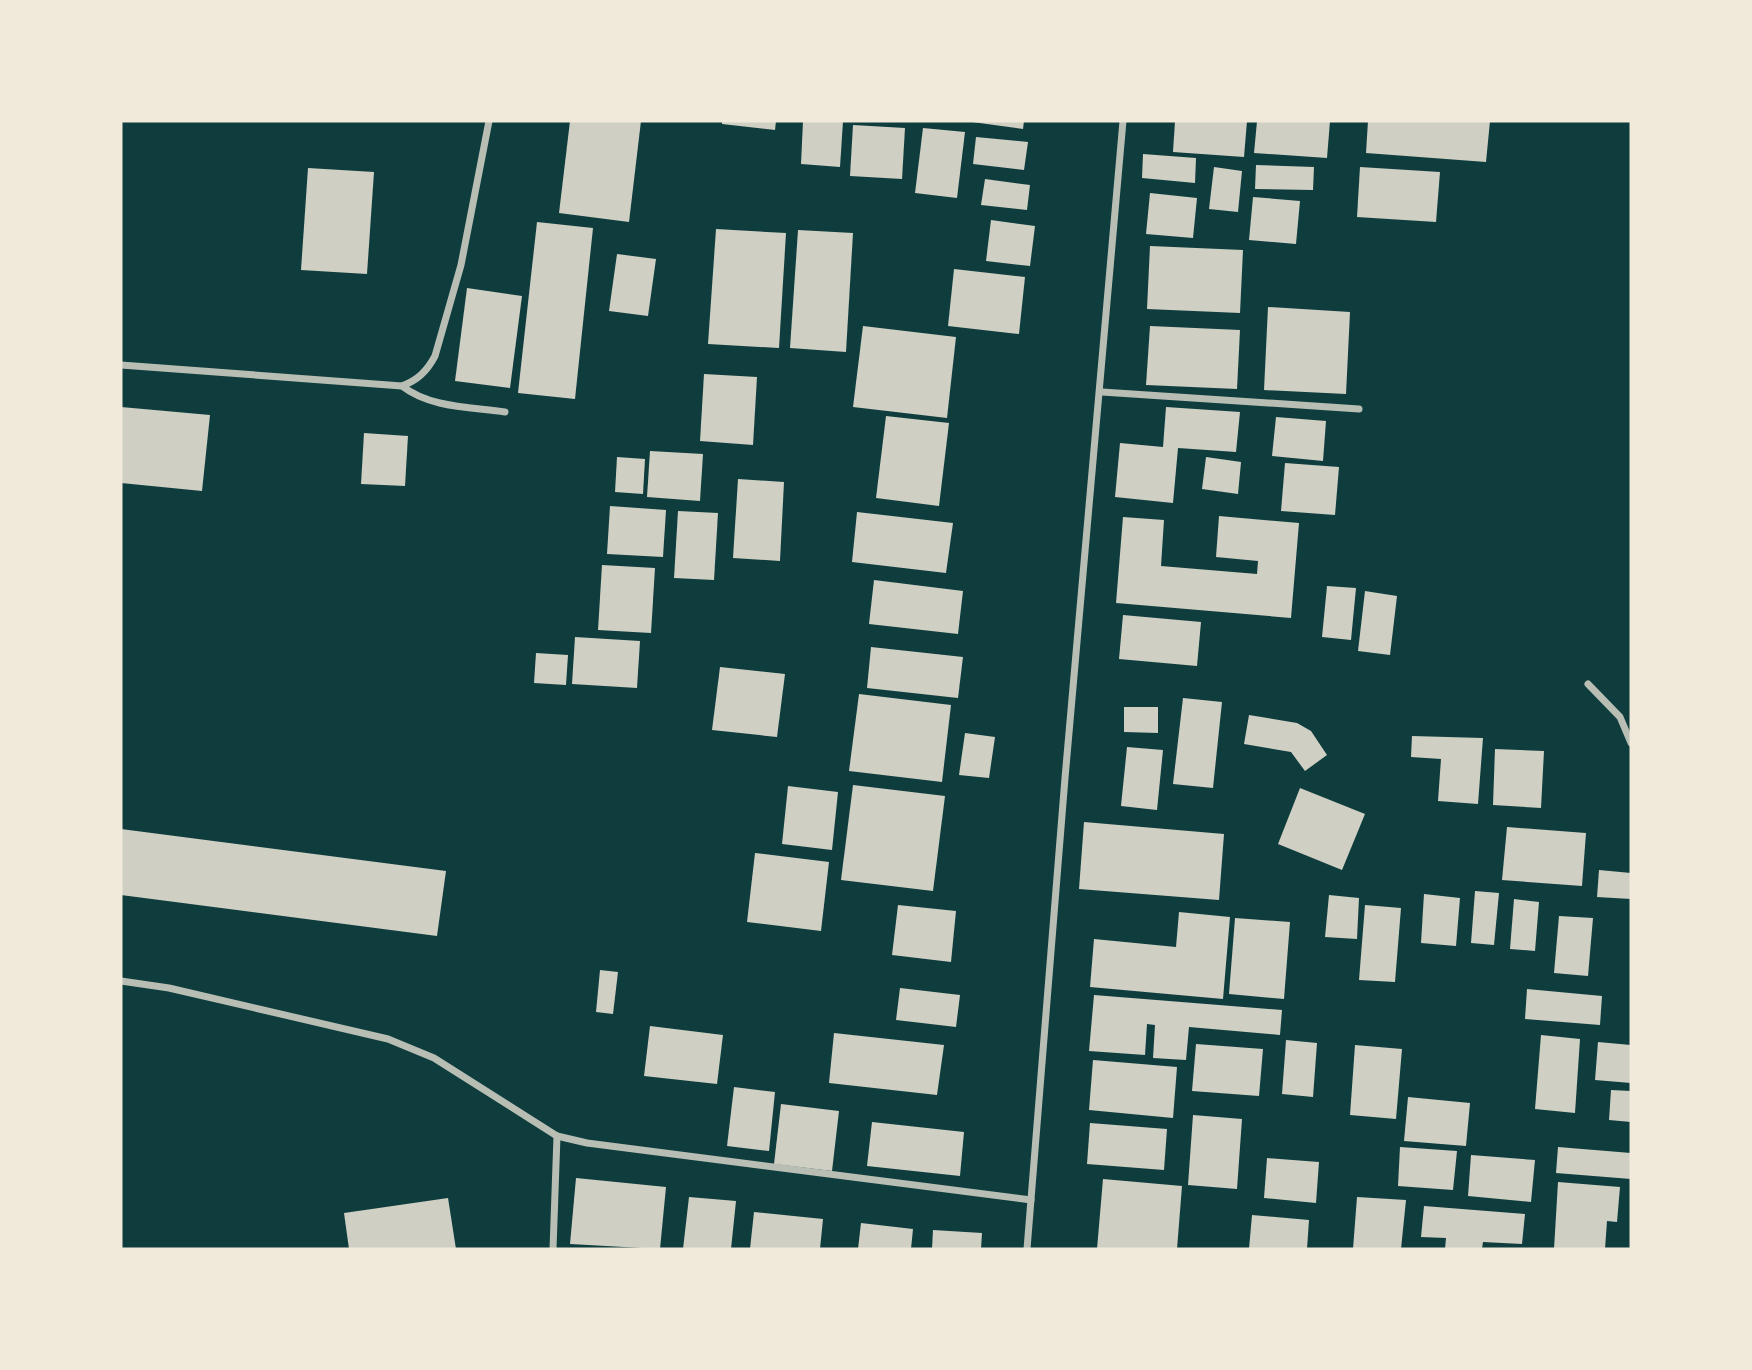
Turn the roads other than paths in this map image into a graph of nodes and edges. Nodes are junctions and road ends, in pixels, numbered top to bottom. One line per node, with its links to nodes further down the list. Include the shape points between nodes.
1 (489, 121): 4 (street, via 461,265 435,356 415,381)
2 (1124, 121): 5 (street)
3 (121, 365): 4 (street)
4 (402, 386): 7 (street, via 424,400)
5 (1102, 392): 6 (street); 12 (street, via 1068,738)
6 (1359, 409)
7 (505, 412)
8 (1588, 684): 9 (street, via 1620,717)
9 (1631, 743)
10 (121, 981): 11 (street, via 169,988 388,1040 434,1058)
11 (557, 1136): 12 (street); 13 (street)
12 (1031, 1200): 14 (street)
13 (553, 1249)
14 (1027, 1249)

